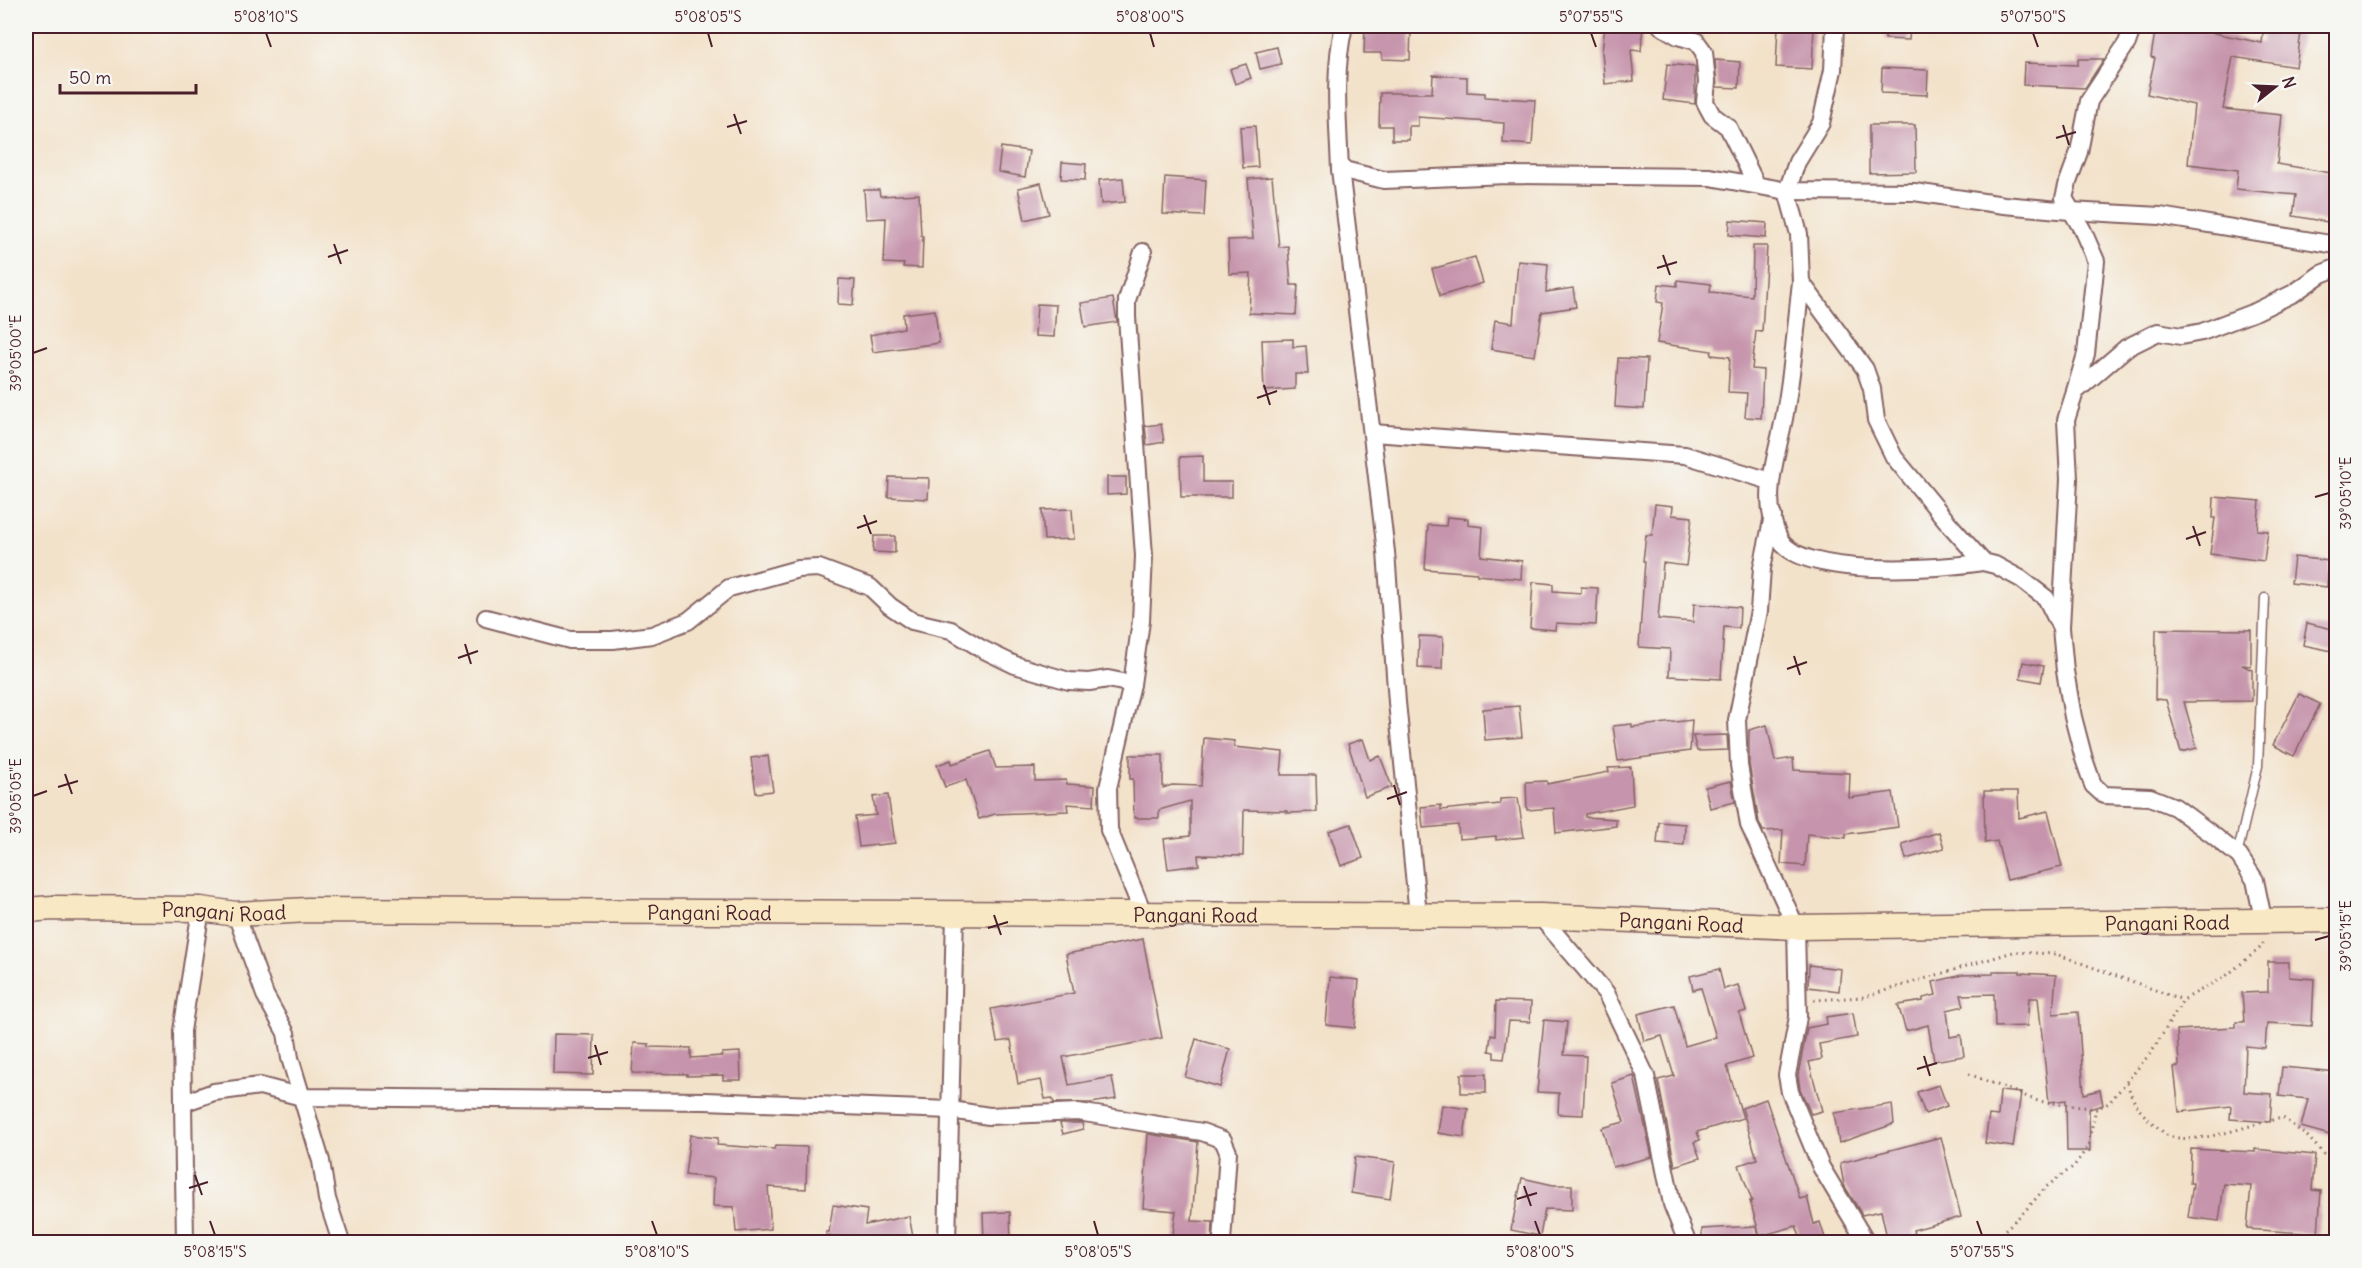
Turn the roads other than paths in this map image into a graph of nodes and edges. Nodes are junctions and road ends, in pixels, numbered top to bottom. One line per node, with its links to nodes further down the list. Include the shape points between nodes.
1 (1344, 26): 5 (street, via 1338,96)
2 (1661, 26): 6 (street, via 1696,41 1704,52 1705,102 1712,115 1728,127)
3 (1835, 26): 7 (street, via 1833,70 1821,123 1797,162)
4 (2133, 26): 8 (street, via 2127,44 2089,101 2079,152 2064,198)
5 (1340, 168): 6 (street, via 1384,180 1585,175 1710,177); 14 (street)
6 (1756, 184): 7 (street)
7 (1787, 191): 8 (street, via 1914,192); 12 (street, via 1799,234)
8 (2070, 211): 9 (street, via 2160,216); 13 (street, via 2096,261 2086,354)
9 (2337, 245)
10 (1143, 252): 21 (street, via 1127,300 1144,556 1142,621)
11 (2337, 268): 13 (street, via 2257,311 2202,332 2181,336 2158,332 2126,348)
12 (1801, 282): 15 (street, via 1785,414); 17 (street, via 1865,369 1876,420 1894,457)
13 (2074, 392): 20 (street, via 2066,420 2069,479)
14 (1372, 433): 15 (street, via 1685,455); 28 (street)
15 (1770, 481): 16 (street)
16 (1773, 516): 17 (street, via 1779,539 1795,555 1826,563 1912,569); 32 (street, via 1737,720 1738,765 1749,825)
17 (1983, 562): 20 (street, via 2021,579 2046,598)
18 (2265, 598): 22 (lane, via 2258,766)
19 (486, 618): 21 (street, via 570,640 652,635 688,621 729,588 798,569 819,568 870,587 912,621 951,630 1015,665 1069,681 1108,679)
20 (2061, 628): 22 (street, via 2073,717 2093,785 2104,795 2150,797 2175,807)
21 (1132, 684): 27 (street, via 1108,788 1109,830)
22 (2237, 855): 30 (street, via 2255,880)
23 (201, 909): 24 (main road, Pangani Road); 26 (main road, Pangani Road); 34 (street, via 182,1031)
24 (26, 910)
25 (955, 913): 26 (main road, Pangani Road, via 308,910); 27 (main road, Pangani Road); 35 (street)
26 (236, 914): 33 (street, via 265,995 286,1033)
27 (1144, 915): 28 (main road, Pangani Road)
28 (1418, 915): 29 (main road, Pangani Road)
29 (1540, 916): 32 (main road, Pangani Road); 40 (street, via 1606,993 1646,1076 1672,1204)
30 (2271, 919): 31 (main road, Pangani Road); 32 (main road, Pangani Road)
31 (2337, 920)
32 (1797, 927): 41 (street, via 1798,1017 1787,1075 1790,1092 1821,1167)
33 (302, 1097): 34 (street, via 260,1086 214,1092); 35 (street, via 705,1101); 37 (street)
34 (183, 1103): 36 (street)
35 (951, 1110): 38 (street); 39 (street, via 989,1116 1078,1112 1202,1132 1223,1140 1228,1152)
36 (184, 1242)
37 (341, 1242)
38 (947, 1242)
39 (1222, 1242)
40 (1687, 1242)
41 (1866, 1242)

